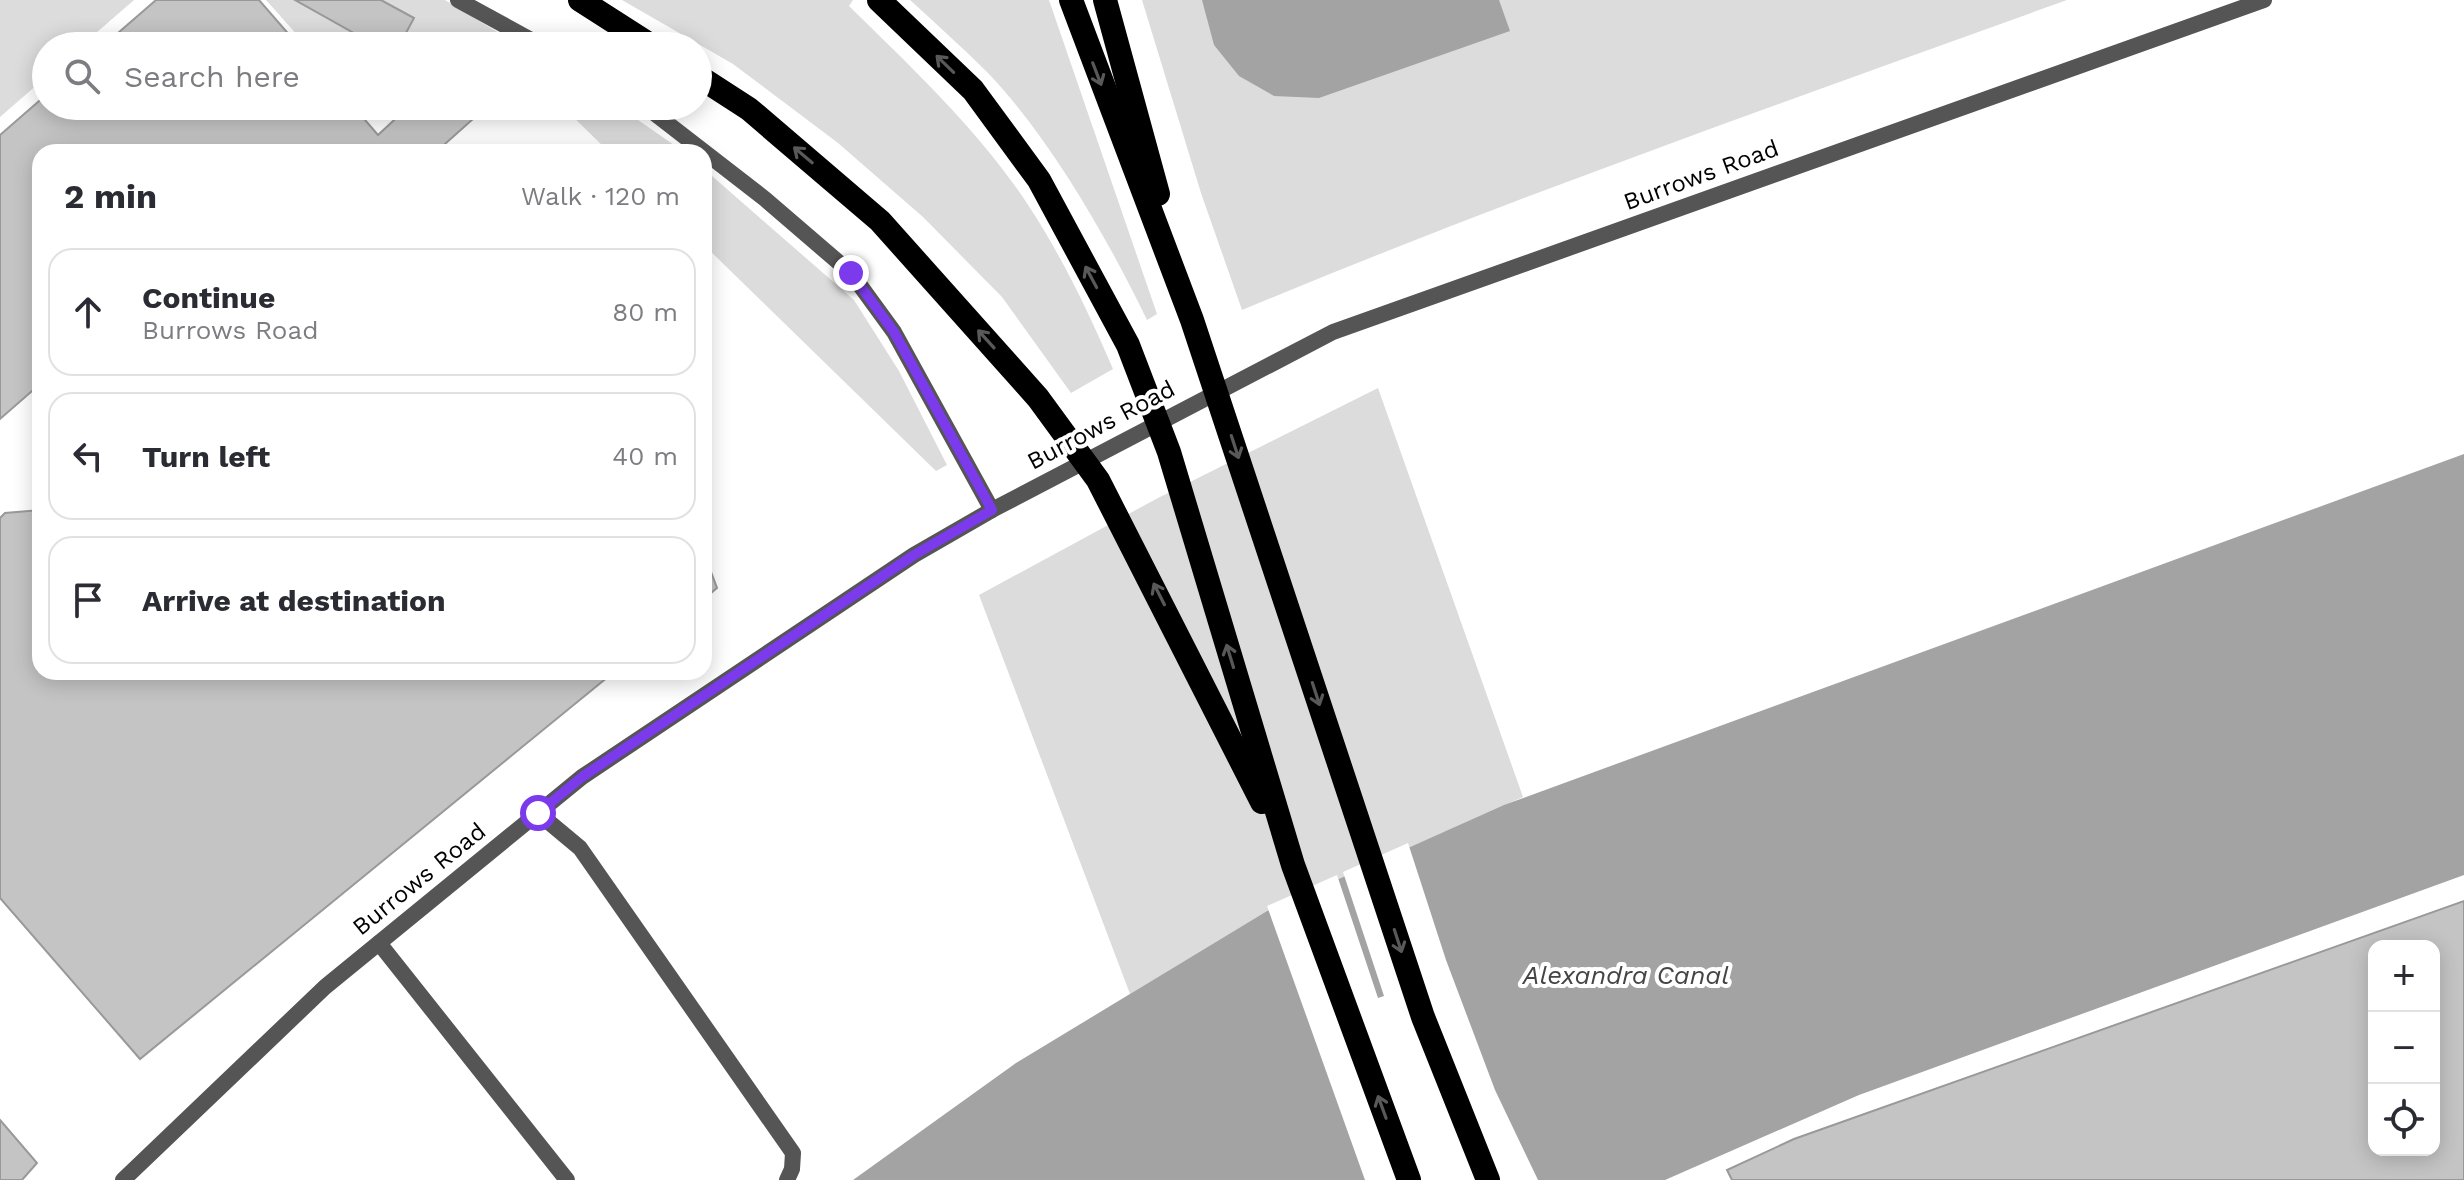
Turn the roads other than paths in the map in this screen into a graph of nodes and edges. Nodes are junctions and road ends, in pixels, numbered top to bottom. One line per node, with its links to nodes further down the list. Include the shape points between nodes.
1 (458, 0): 7 (street)
2 (580, 0): 8 (highway)
3 (879, 0): 16 (highway, one-way to 3, via 1169,452 1128,345 1039,180 973,90)
4 (1071, 0): 13 (highway, one-way to 13)
5 (1105, 0): 13 (highway)
6 (2264, 0): 14 (street, Burrows Road, via 1333,332)
7 (516, 32)
8 (630, 32)
9 (712, 85): 16 (highway, one-way to 9, via 1098,480 1038,398 880,221 749,109)
10 (663, 120): 11 (street)
11 (694, 144)
12 (712, 158): 14 (street, via 851,273 894,332)
13 (1192, 320): 22 (highway, one-way to 22, via 1423,1017)
14 (992, 510): 15 (street, Burrows Road, via 901,563 582,777)
15 (538, 813): 17 (street, Burrows Road); 20 (street, via 580,848 793,1153)
16 (1293, 865): 21 (highway, one-way to 16)
17 (379, 943): 18 (street, Burrows Road, via 325,987); 19 (street)
18 (123, 1180)
19 (567, 1180)
20 (787, 1180)
21 (1409, 1180)
22 (1488, 1180)

